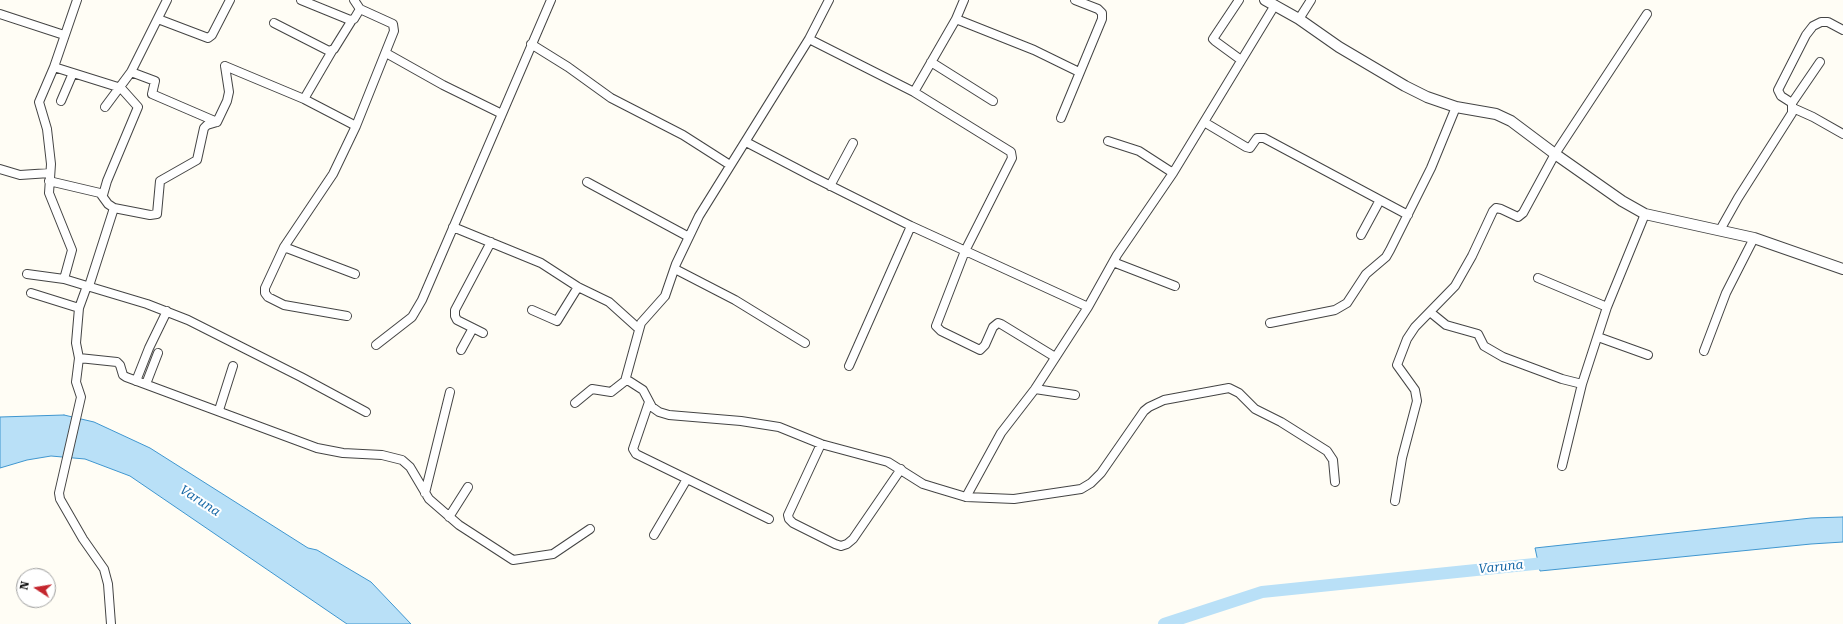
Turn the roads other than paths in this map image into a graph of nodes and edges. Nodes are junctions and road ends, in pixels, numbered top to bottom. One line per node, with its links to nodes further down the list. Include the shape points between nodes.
1 (77, 0): 23 (street)
2 (167, 0): 17 (street)
3 (230, 0): 17 (street, via 208,38)
4 (300, 0): 20 (street)
5 (354, 0): 14 (street)
6 (551, 0): 25 (street)
7 (829, 0): 24 (street)
8 (964, 0): 18 (street)
9 (1075, 0): 33 (street, via 1102,13 1102,19)
10 (1239, 0): 28 (street, via 1214,39)
11 (1265, 0): 13 (street)
12 (1311, 0): 19 (street)
13 (1275, 5): 19 (street); 28 (street)
14 (360, 9): 20 (street); 27 (street, via 393,24 394,31)
15 (0, 14): 23 (street)
16 (1647, 14): 52 (street)
17 (158, 19): 32 (street)
18 (956, 19): 29 (street); 33 (street, via 1034,50)
19 (1299, 19): 42 (street, via 1339,47 1405,86)
20 (352, 20): 26 (street, via 346,33)
21 (274, 23): 26 (street, via 325,50)
22 (1843, 30): 40 (street, via 1828,22 1821,22 1813,26 1806,35 1778,90)
23 (64, 35): 31 (street)
24 (809, 39): 36 (street); 50 (street)
25 (531, 44): 43 (street); 53 (street, via 611,98 683,135)
26 (332, 51): 37 (street)
27 (386, 53): 43 (street); 47 (street)
28 (1241, 60): 46 (street)
29 (931, 62): 36 (street); 39 (street)
30 (1820, 62): 40 (street)
31 (54, 67): 34 (street); 56 (street, via 39,102 47,129)
32 (131, 72): 35 (street); 45 (street, via 155,81 152,94)
33 (1079, 72): 44 (street)
34 (73, 73): 35 (street); 38 (street)
35 (121, 88): 41 (street); 59 (street, via 138,107)
36 (914, 92): 72 (street, via 1008,150 1012,155)
37 (304, 99): 45 (street, via 225,66 228,96); 47 (street)
38 (61, 100)
39 (993, 100)
40 (1793, 106): 48 (street); 66 (street)
41 (105, 107)
42 (1456, 107): 52 (street, via 1496,114 1511,121); 63 (street)
43 (502, 114): 65 (street)
44 (1061, 118)
45 (217, 122): 61 (street, via 204,128 197,160 160,181 157,214)
46 (1204, 122): 55 (street); 60 (street, via 1246,147 1250,148 1257,138 1264,138)
47 (356, 126): 71 (street, via 333,174)
48 (1843, 134)
49 (1108, 141): 55 (street, via 1139,151)
50 (746, 142): 53 (street); 58 (street)
51 (853, 143): 58 (street)
52 (1555, 154): 62 (street); 89 (street, via 1521,216 1514,216 1496,208 1492,210 1472,256 1455,286)
53 (730, 165): 68 (street)
54 (0, 169): 56 (street, via 20,175)
55 (1173, 172): 73 (street)
56 (49, 177): 59 (street); 79 (street, via 50,197 72,250)
57 (587, 182): 68 (street)
58 (830, 186): 64 (street)
59 (103, 196): 61 (street)
60 (1380, 200): 63 (street); 67 (street)
61 (114, 208): 80 (street)
62 (1645, 214): 66 (street); 85 (street)
63 (1408, 215): 91 (street, via 1386,257 1366,274 1347,303 1335,310)
64 (911, 226): 72 (street); 105 (street)
65 (453, 227): 70 (street); 97 (street, via 417,310 412,317)
66 (1720, 230): 69 (street)
67 (1362, 235)
68 (689, 237): 74 (street)
69 (1754, 238): 75 (street); 99 (street, via 1726,293)
70 (491, 242): 82 (street, via 541,263); 92 (street, via 455,310 457,320)
71 (284, 248): 77 (street); 90 (street, via 265,288 268,297 291,307)
72 (965, 251): 84 (street); 102 (street, via 936,323 938,329 980,350 998,323)
73 (1113, 262): 81 (street); 84 (street)
74 (675, 269): 93 (street, via 665,296); 96 (street, via 735,300)
75 (1843, 269)
76 (27, 274): 79 (street)
77 (355, 274)
78 (1538, 278): 85 (street)
79 (64, 279): 80 (street)
80 (88, 286): 86 (street); 88 (street)
81 (1175, 286)
82 (578, 287): 87 (street, via 557,321); 93 (street, via 608,302)
83 (31, 293): 86 (street)
84 (1088, 307): 102 (street)
85 (1607, 307): 95 (street)
86 (79, 308): 103 (street, via 76,343)
87 (532, 310)
88 (167, 311): 106 (street); 116 (street, via 244,347)
89 (1430, 312): 109 (street, via 1446,325 1478,334 1484,346 1503,357); 125 (street, via 1410,333 1398,361 1399,368 1415,390 1417,401 1402,458)
90 (347, 316)
91 (1270, 323)
92 (473, 328): 94 (street); 98 (street)
93 (639, 328): 107 (street)
94 (483, 333)
95 (1598, 337): 101 (street); 109 (street)
96 (805, 343)
97 (376, 345)
98 (461, 350)
99 (1704, 351)
100 (158, 353): 108 (street)
101 (1648, 355)
102 (1055, 357): 110 (street)
103 (79, 358): 106 (street, via 117,362 123,375); 130 (street, via 76,382 81,397 60,486 60,499 104,569 108,584)
104 (233, 366): 115 (street)
105 (849, 366)
106 (136, 381): 108 (street)
107 (625, 381): 113 (street, via 632,382 643,390); 114 (street, via 611,392 592,389)
108 (146, 384): 115 (street)
109 (1582, 384): 118 (street)
110 (1034, 389): 112 (street); 124 (street, via 1001,433)
111 (450, 392): 123 (street)
112 (1076, 395)
113 (649, 402): 117 (street, via 655,410 669,415 779,427); 120 (street, via 634,452)
114 (575, 403)
115 (219, 410): 123 (street, via 317,448 402,460 422,485)
116 (366, 412)
117 (821, 444): 119 (street, via 888,462); 119 (street, via 788,514 793,523 841,546 853,539)
118 (1562, 466)
119 (901, 469): 124 (street, via 923,484)
120 (687, 478): 127 (street); 129 (street)
121 (1335, 482): 124 (street, via 1333,460 1327,451 1255,409 1229,388 1164,400 1148,407 1101,473 1081,488 1014,499)
122 (468, 487): 126 (street)
123 (424, 494): 126 (street)
124 (966, 497)
125 (1395, 501)
126 (449, 517): 128 (street, via 513,560 554,554)
127 (769, 519)
128 (590, 529)
129 (654, 535)
130 (111, 624)

